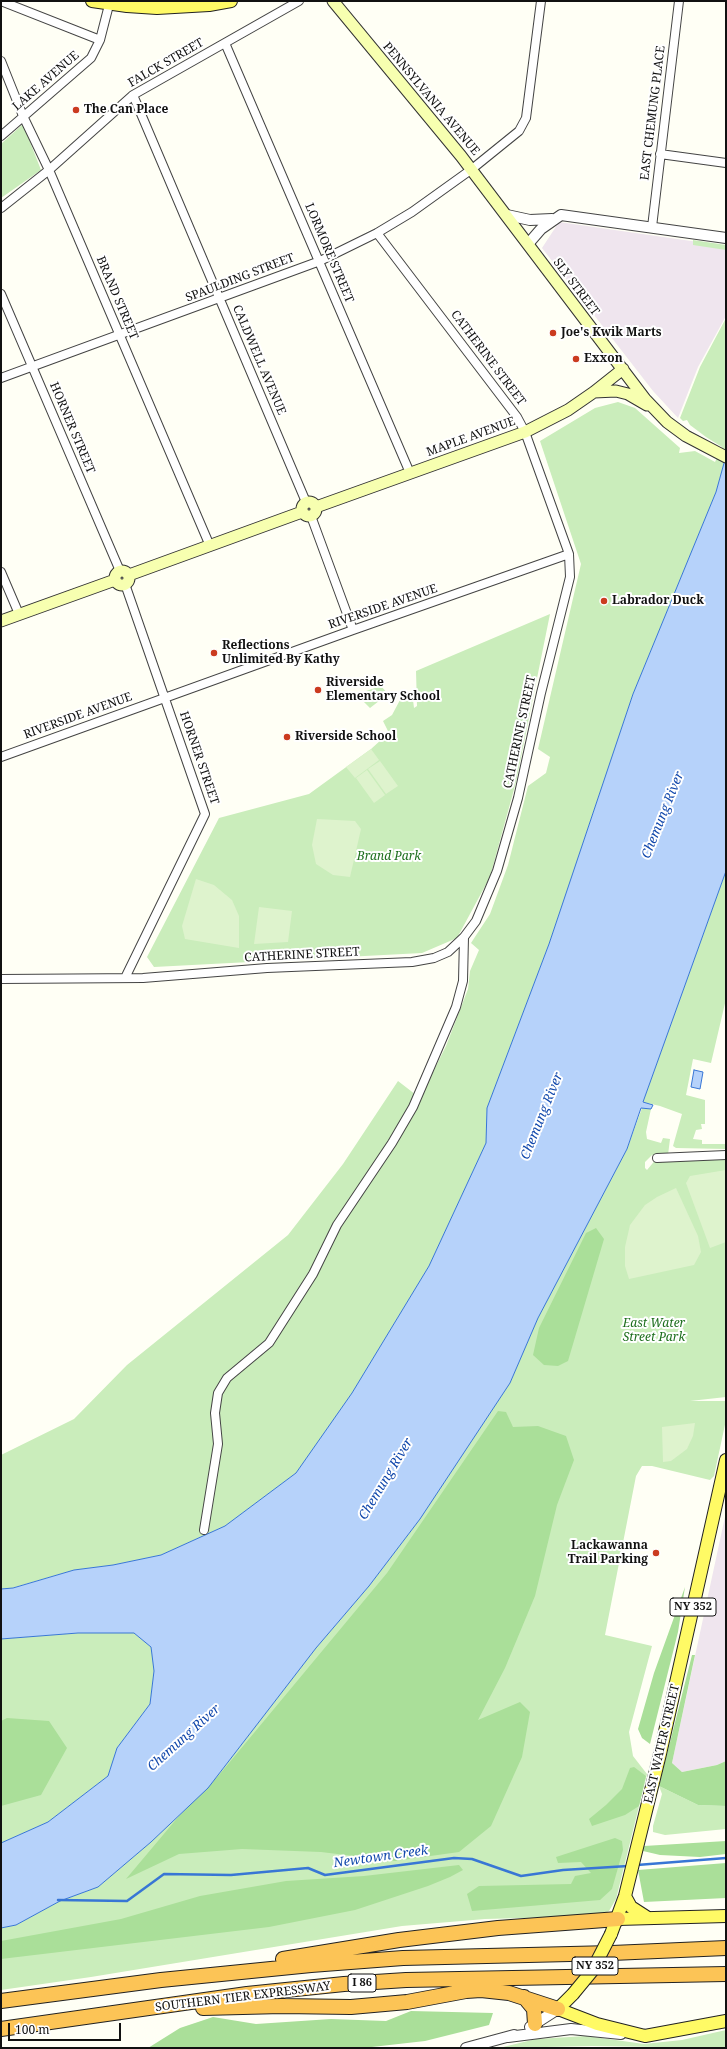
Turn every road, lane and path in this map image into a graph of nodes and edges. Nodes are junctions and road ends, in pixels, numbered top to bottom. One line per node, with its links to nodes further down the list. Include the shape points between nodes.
1 (1, 1): 9 (street)
2 (92, 1): 8 (main road)
3 (231, 1): 8 (main road, via 209,6 175,8)
4 (298, 1): 10 (street, FALCK STREET)
5 (333, 1): 17 (main road, PENNSYLVANIA AVENUE)
6 (541, 1): 17 (street, SPAULDING STREET, via 526,118 519,130)
7 (679, 1): 15 (street, EAST CHEMUNG PLACE)
8 (110, 2): 9 (street, LAKE AVENUE)
9 (100, 40): 13 (street, LAKE AVENUE, via 91,58)
10 (225, 42): 12 (street, FALCK STREET); 26 (street, LORMORE STREET)
11 (1, 61): 13 (street, BRAND STREET)
12 (133, 95): 18 (street, FALCK STREET); 28 (street, CALDWELL AVENUE)
13 (23, 116): 14 (street, LAKE AVENUE); 18 (street, BRAND STREET)
14 (1, 136)
15 (660, 154): 16 (street); 22 (street, EAST CHEMUNG PLACE)
16 (726, 163)
17 (472, 169): 20 (main road, PENNSYLVANIA AVENUE); 23 (street, SPAULDING STREET, via 412,212)
18 (49, 170): 19 (street, FALCK STREET); 29 (street, BRAND STREET)
19 (1, 208)
20 (507, 215): 21 (street, via 530,220); 25 (main road, PENNSYLVANIA AVENUE)
21 (552, 219): 22 (street, via 561,215); 25 (street)
22 (652, 227): 24 (street)
23 (377, 233): 26 (street, SPAULDING STREET); 35 (street, CATHERINE STREET, via 517,417)
24 (726, 238)
25 (528, 244): 31 (main road, SLY STREET)
26 (320, 261): 28 (street, SPAULDING STREET); 37 (street, LORMORE STREET)
27 (1, 294): 30 (street, HORNER STREET)
28 (220, 299): 29 (street, SPAULDING STREET); 38 (street, CALDWELL AVENUE)
29 (119, 336): 30 (street, SPAULDING STREET); 39 (street, BRAND STREET)
30 (32, 366): 32 (street, SPAULDING STREET); 42 (street, HORNER STREET)
31 (623, 369): 33 (main road, MAPLE AVENUE); 34 (main road, SLY STREET)
32 (1, 378)
33 (594, 392): 34 (main road, via 616,391 628,394); 35 (main road, MAPLE AVENUE, via 568,410)
34 (653, 408): 36 (main road, SLY STREET, via 686,436)
35 (525, 432): 37 (main road, MAPLE AVENUE); 40 (street, CATHERINE STREET)
36 (722, 456)
37 (410, 473): 38 (main road, MAPLE AVENUE)
38 (309, 510): 39 (main road, MAPLE AVENUE); 45 (street, CALDWELL AVENUE)
39 (210, 546): 42 (main road, MAPLE AVENUE)
40 (570, 554): 45 (street, RIVERSIDE AVENUE); 48 (street, CATHERINE STREET, via 570,577 518,798 487,896 476,921)
41 (1, 572): 43 (street)
42 (122, 578): 43 (main road, MAPLE AVENUE); 46 (street, HORNER STREET)
43 (19, 614): 44 (main road, MAPLE AVENUE)
44 (1, 621)
45 (353, 630): 46 (street, RIVERSIDE AVENUE)
46 (165, 698): 47 (street, RIVERSIDE AVENUE); 49 (street, HORNER STREET, via 205,814)
47 (1, 757)
48 (464, 937): 49 (street, CATHERINE STREET, via 448,952 434,958 412,962 267,968); 54 (street, via 463,981 456,1007 413,1107 337,1225 312,1274 270,1343 227,1378 218,1392 215,1413 218,1444)
49 (125, 978): 50 (street, CATHERINE STREET)
50 (1, 979)
51 (726, 1155): 52 (street)
52 (657, 1158)
53 (726, 1460): 55 (main road, EAST WATER STREET / NY 352)
54 (204, 1530)
55 (627, 1891): 57 (main road, via 632,1907); 58 (main road, EAST WATER STREET / NY 352)
56 (726, 1916): 57 (main road)
57 (649, 1918): 58 (main road)
58 (618, 1919): 61 (highway, via 498,1928 399,1940); 65 (main road, EAST WATER STREET / NY 352, bridge, via 599,1960 584,1982)
59 (726, 1948): 61 (highway, SOUTHERN TIER EXPRESSWAY / I 86, via 403,1958)
60 (726, 1974): 64 (highway, SOUTHERN TIER EXPRESSWAY / I 86, via 406,1980 247,1994)
61 (160, 1980): 63 (highway, SOUTHERN TIER EXPRESSWAY / I 86)
62 (524, 1997): 64 (highway, via 481,1990 407,2002 350,2007 229,2007 173,2011); 65 (highway); 67 (highway, via 534,2009)
63 (1, 2001)
64 (143, 2009): 68 (highway, SOUTHERN TIER EXPRESSWAY / I 86)
65 (558, 2009): 67 (street); 69 (main road, via 597,2024)
66 (726, 2021): 69 (main road)
67 (534, 2024): 70 (street)
68 (1, 2029)
69 (645, 2036): 70 (street, via 571,2030)
70 (508, 2037): 71 (street)
71 (466, 2048)

